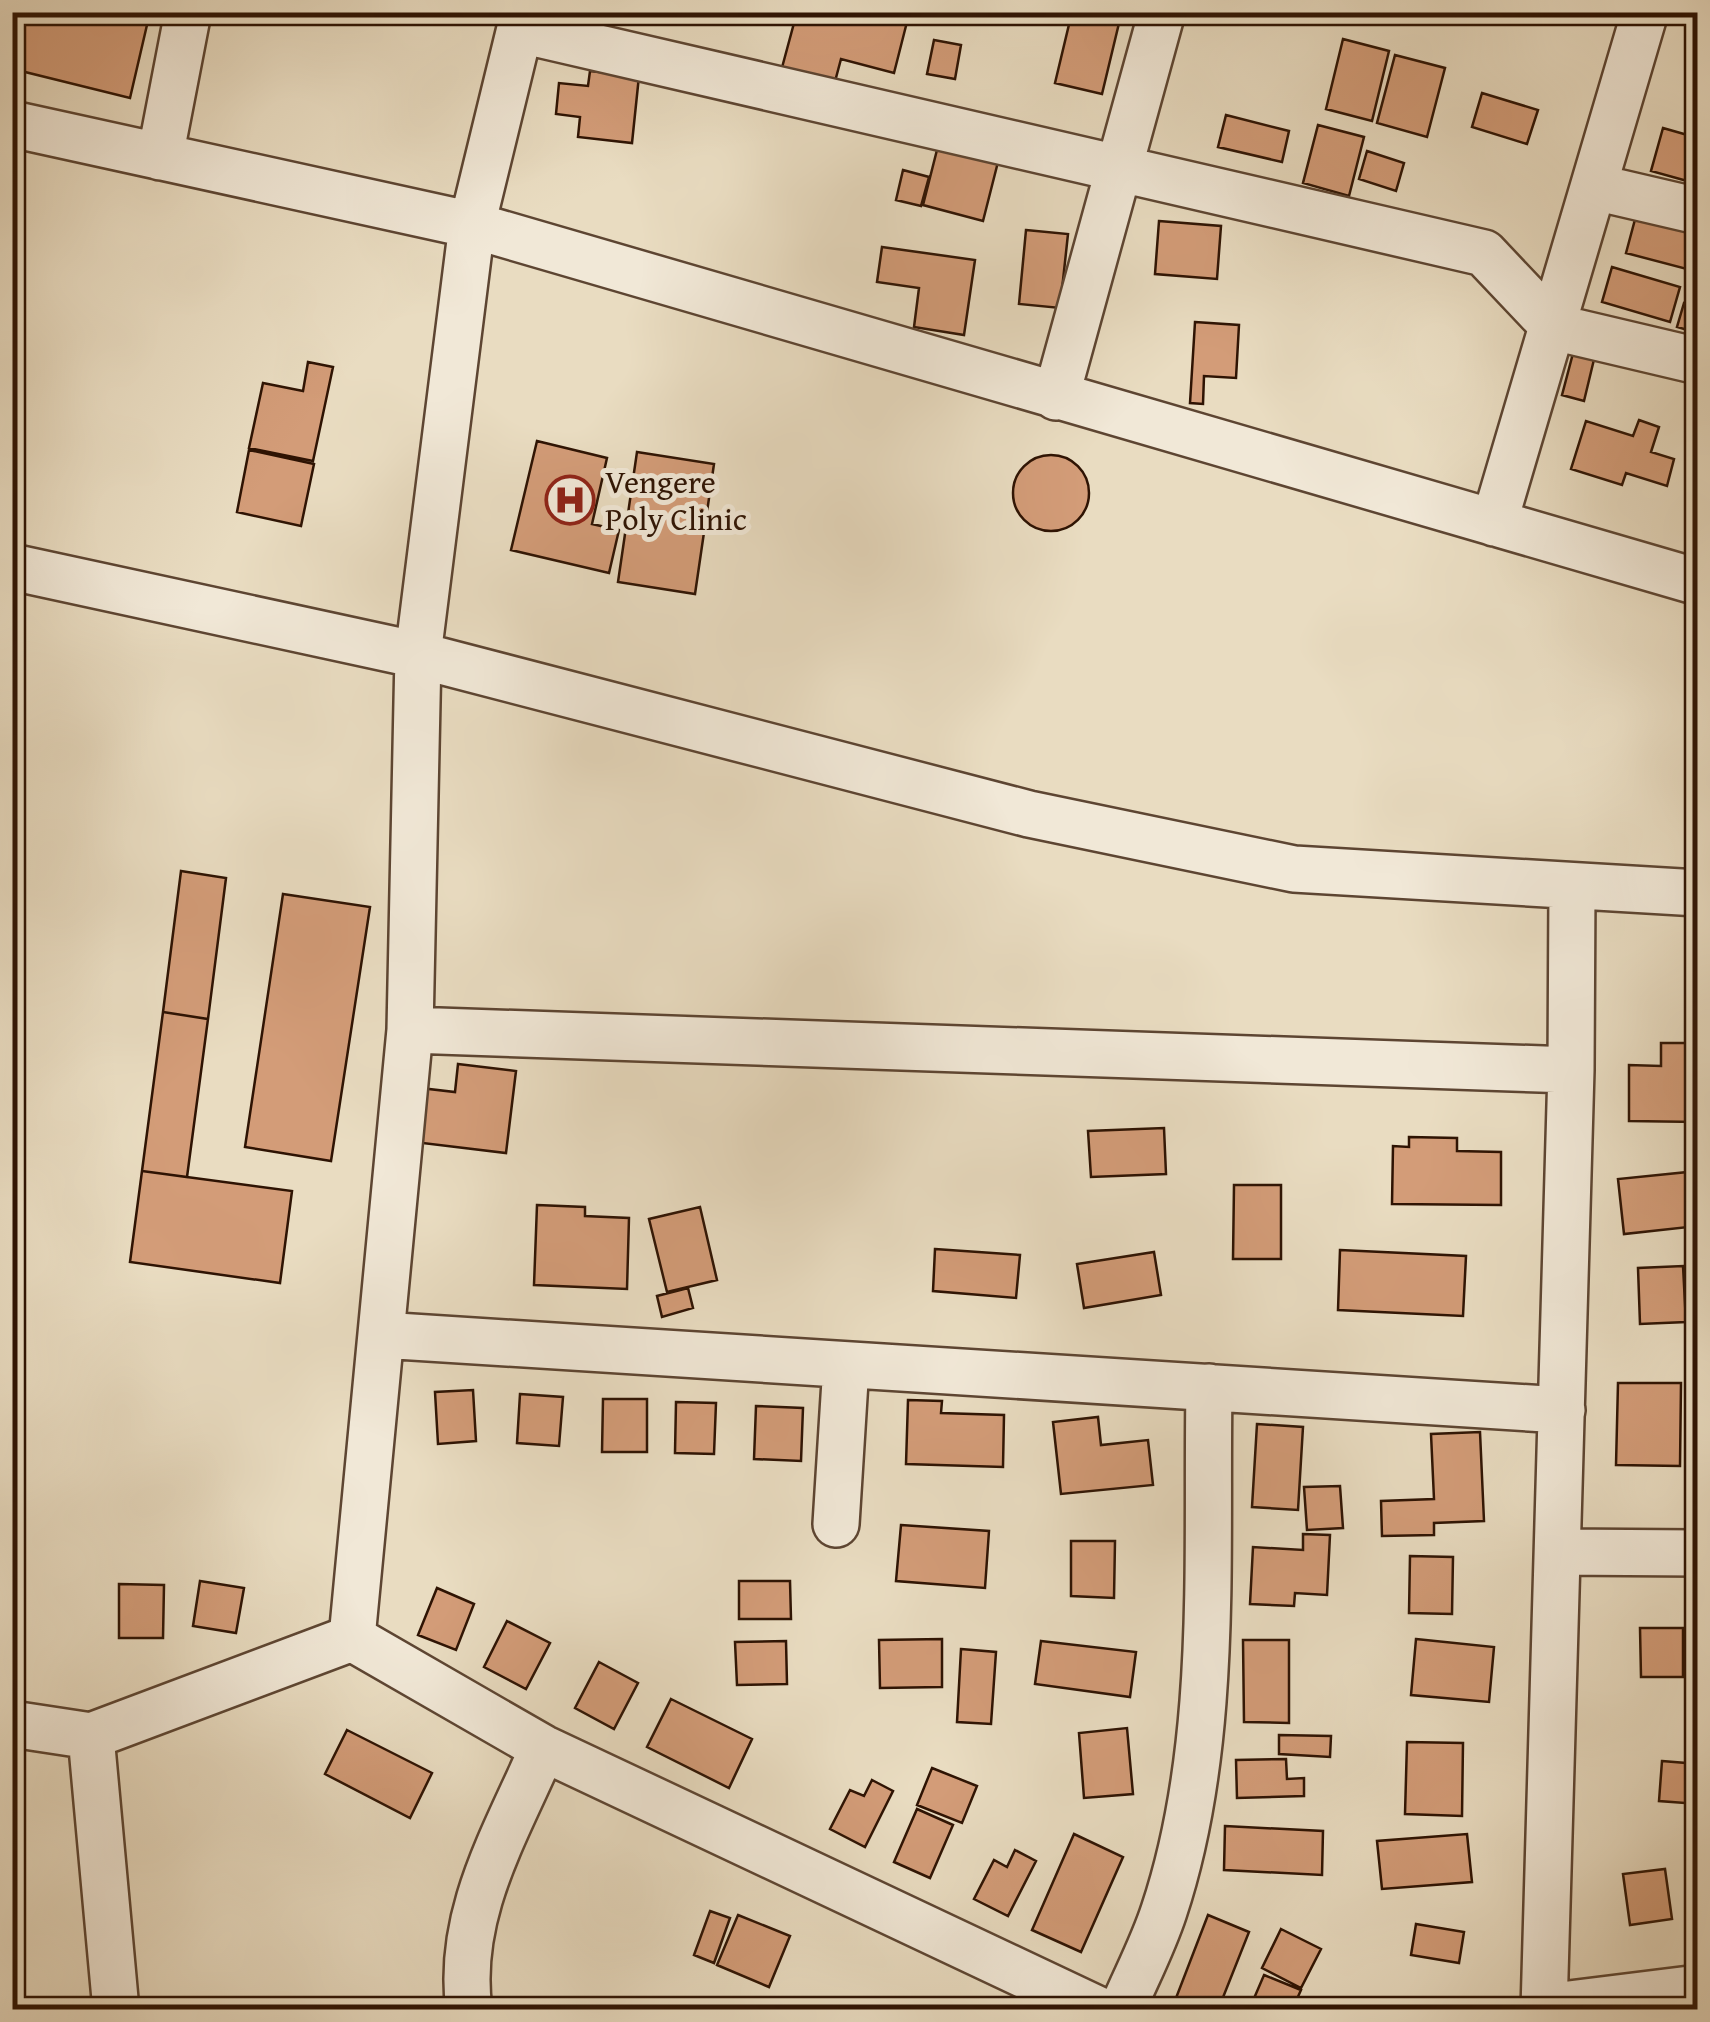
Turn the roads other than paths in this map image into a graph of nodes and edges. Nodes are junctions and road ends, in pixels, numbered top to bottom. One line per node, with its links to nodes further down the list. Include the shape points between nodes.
1 (188, 12): 6 (street)
2 (1162, 12): 7 (street)
3 (1645, 12): 8 (street)
4 (522, 21): 7 (street); 10 (street)
5 (12, 124): 6 (street)
6 (160, 157): 10 (street)
7 (1119, 169): 11 (street, via 1484,254); 13 (street)
8 (1594, 187): 9 (street); 11 (street)
9 (1698, 211)
10 (472, 225): 13 (street); 17 (street)
11 (1554, 327): 12 (street); 14 (street)
12 (1698, 361)
13 (1056, 397): 14 (street)
14 (1494, 523): 16 (street)
15 (12, 567): 17 (street)
16 (1698, 582)
17 (418, 655): 18 (street, via 1029,814 1294,869); 20 (street)
18 (1572, 888): 19 (street); 21 (street)
19 (1698, 893)
20 (410, 1030): 21 (street); 22 (street)
21 (1571, 1070): 25 (street)
22 (381, 1336): 23 (street); 29 (street)
23 (846, 1365): 24 (street); 26 (street)
24 (1209, 1387): 25 (street); 38 (street, via 1203,1684 1190,1798 1164,1910)
25 (1562, 1410): 27 (street)
26 (836, 1524)
27 (1558, 1552): 28 (street); 34 (street)
28 (1698, 1552)
29 (352, 1638): 31 (street); 32 (street)
30 (12, 1724): 31 (street)
31 (91, 1736): 35 (street)
32 (543, 1748): 36 (street, via 474,1910 464,1970); 37 (street)
33 (1698, 1988): 34 (street)
34 (1544, 2008)
35 (116, 2010)
36 (470, 2010)
37 (1098, 2010)
38 (1122, 2010)

